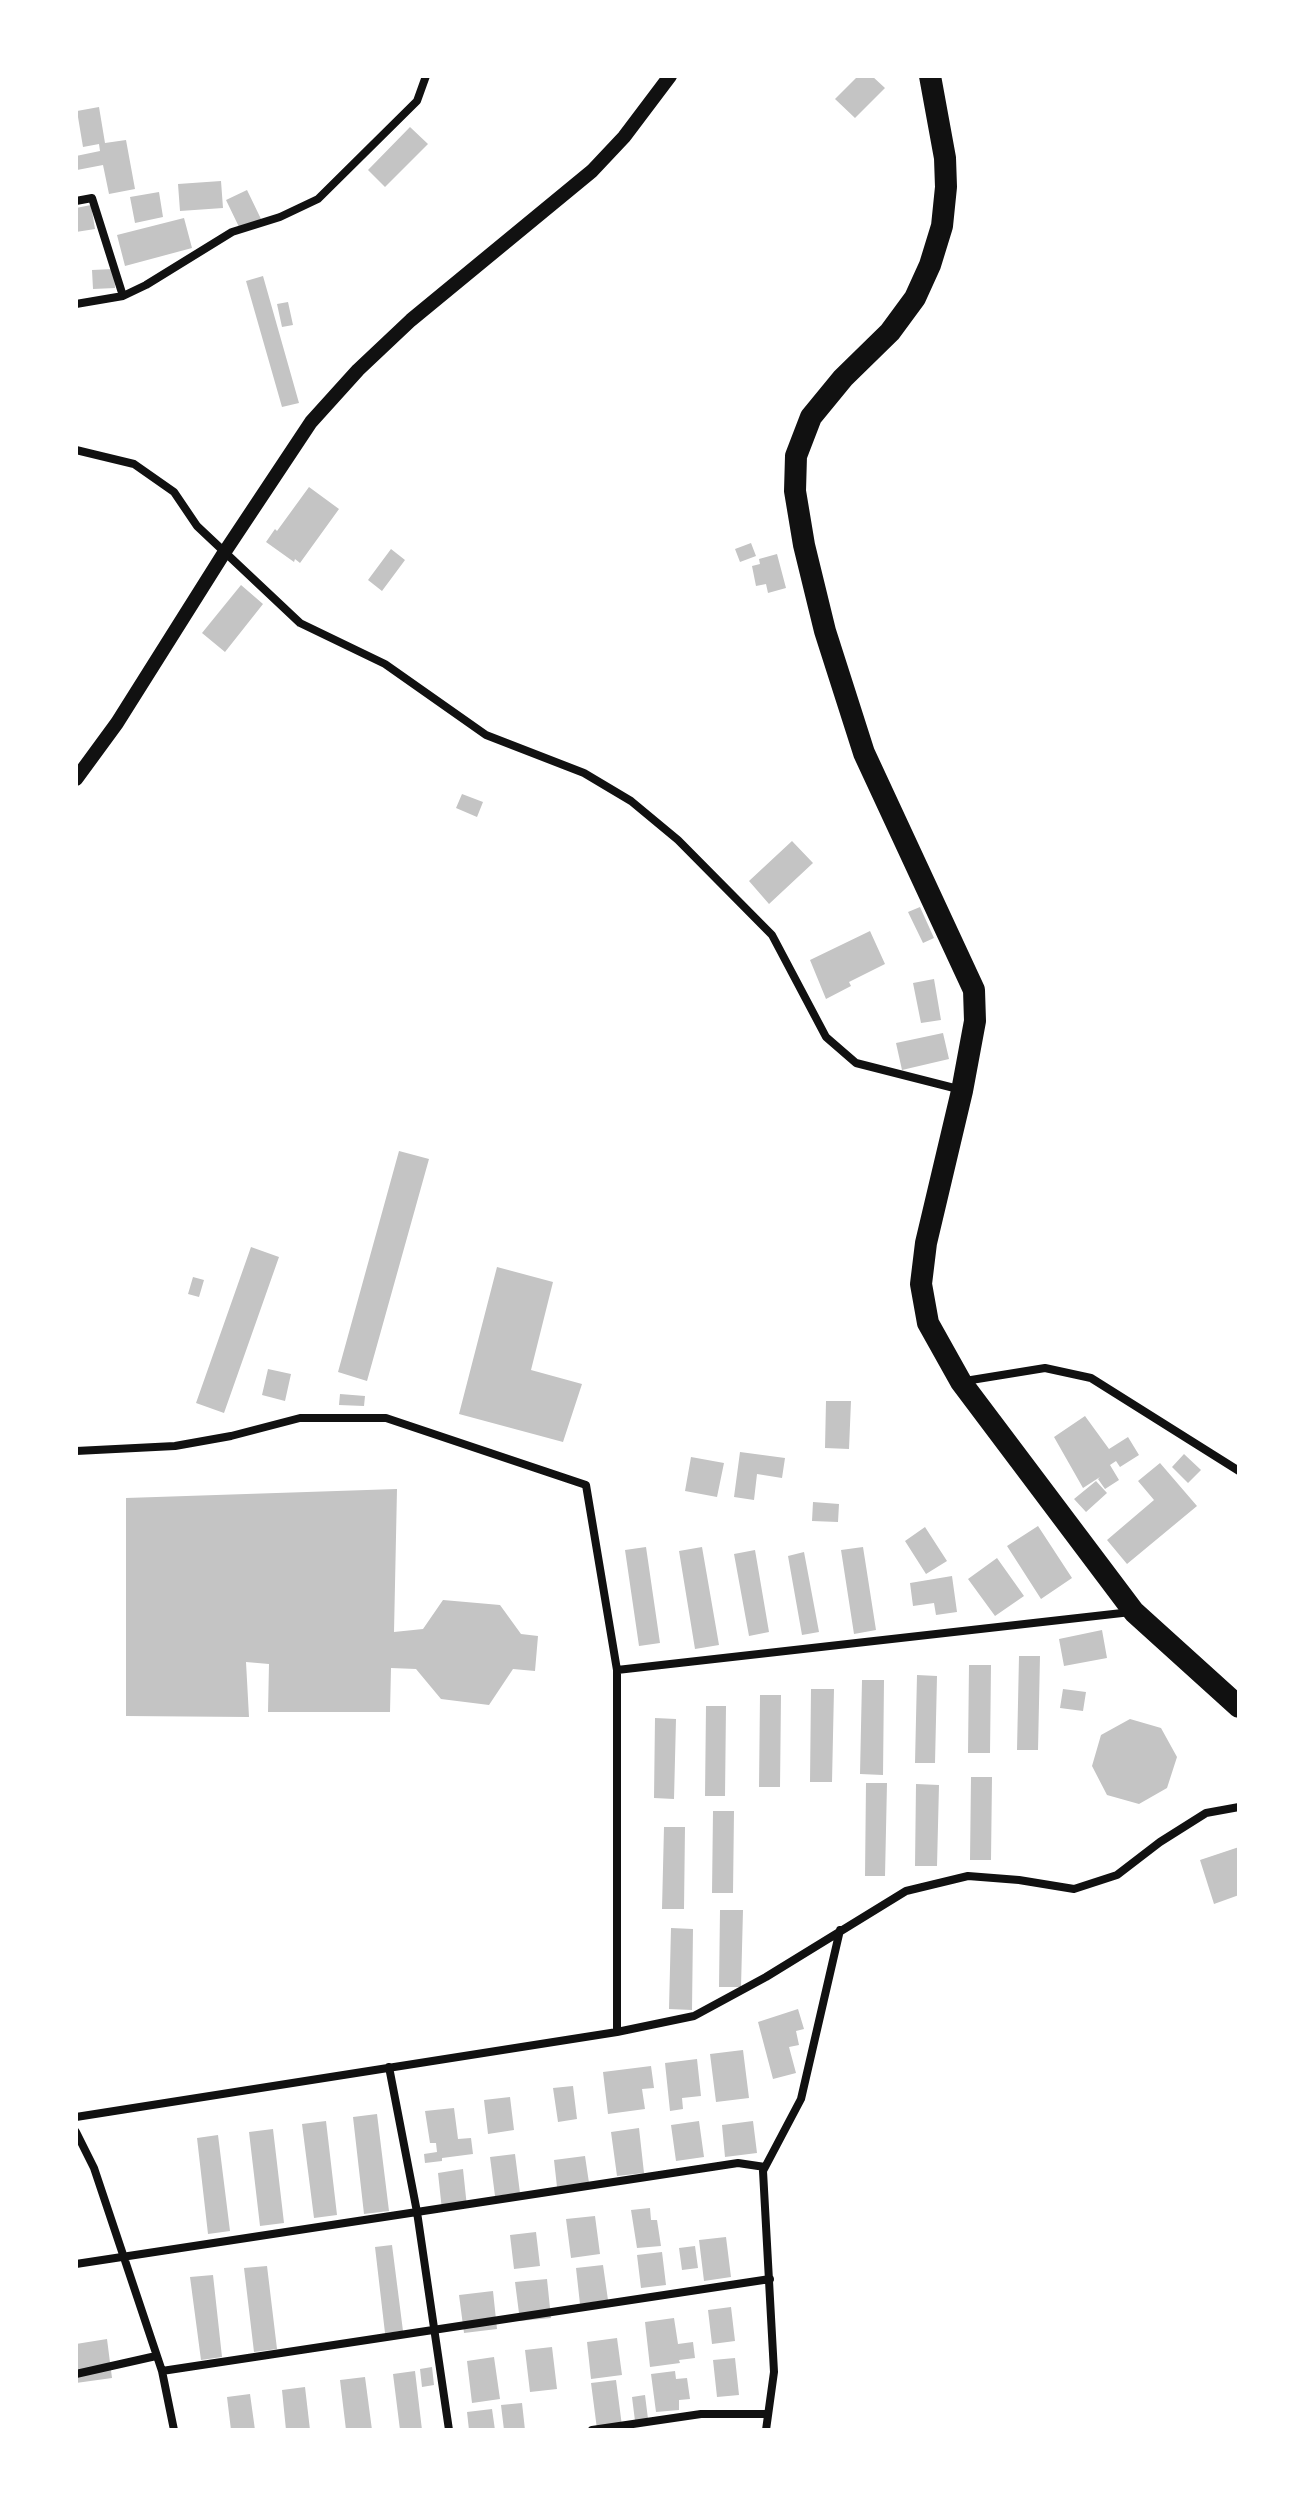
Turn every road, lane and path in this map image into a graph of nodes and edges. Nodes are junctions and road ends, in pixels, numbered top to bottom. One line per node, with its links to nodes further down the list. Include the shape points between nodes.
1 (426, 76): 5 (street, via 417,101 318,199 232,232)
2 (670, 76): 8 (street, via 592,171 358,370 311,422)
3 (930, 76): 10 (highway, via 946,187 930,265 915,298 890,332 811,417 796,456 795,491 825,631 864,753 974,990 975,1021)
4 (76, 201): 5 (street, via 92,198)
5 (123, 296): 6 (street)
6 (76, 304)
7 (76, 450): 8 (street, via 134,464 174,492)
8 (224, 553): 9 (street); 10 (street, via 300,623 385,664 486,735 584,773 631,801 678,840 772,935 826,1037 856,1063)
9 (76, 779)
10 (962, 1091): 11 (highway, via 921,1284 928,1323)
11 (961, 1382): 13 (street, via 1045,1368 1091,1378); 14 (highway)
12 (76, 1451): 15 (street, via 175,1446 300,1418 386,1418 586,1485)
13 (1239, 1471)
14 (1134, 1612): 15 (street); 16 (highway)
15 (617, 1670): 19 (street)
16 (1239, 1707)
17 (1239, 1807): 18 (street, via 1206,1813 1117,1875 1074,1889 968,1876 906,1891)
18 (840, 1930): 19 (street, via 694,2016); 23 (street, via 801,2099)
19 (617, 2032): 20 (street)
20 (389, 2067): 21 (street); 24 (street)
21 (76, 2117)
22 (76, 2132): 25 (street, via 94,2168)
23 (765, 2167): 24 (street, via 738,2163); 27 (street)
24 (417, 2212): 25 (street); 28 (street)
25 (123, 2258): 26 (street); 29 (street)
26 (76, 2264)
27 (770, 2279): 28 (street); 32 (street, via 774,2372)
28 (434, 2331): 30 (street); 34 (street)
29 (156, 2356): 30 (street); 31 (street)
30 (162, 2371): 33 (street)
31 (76, 2374)
32 (768, 2414): 35 (street, via 701,2414); 36 (street)
33 (174, 2430)
34 (449, 2430)
35 (592, 2430)
36 (766, 2430)

